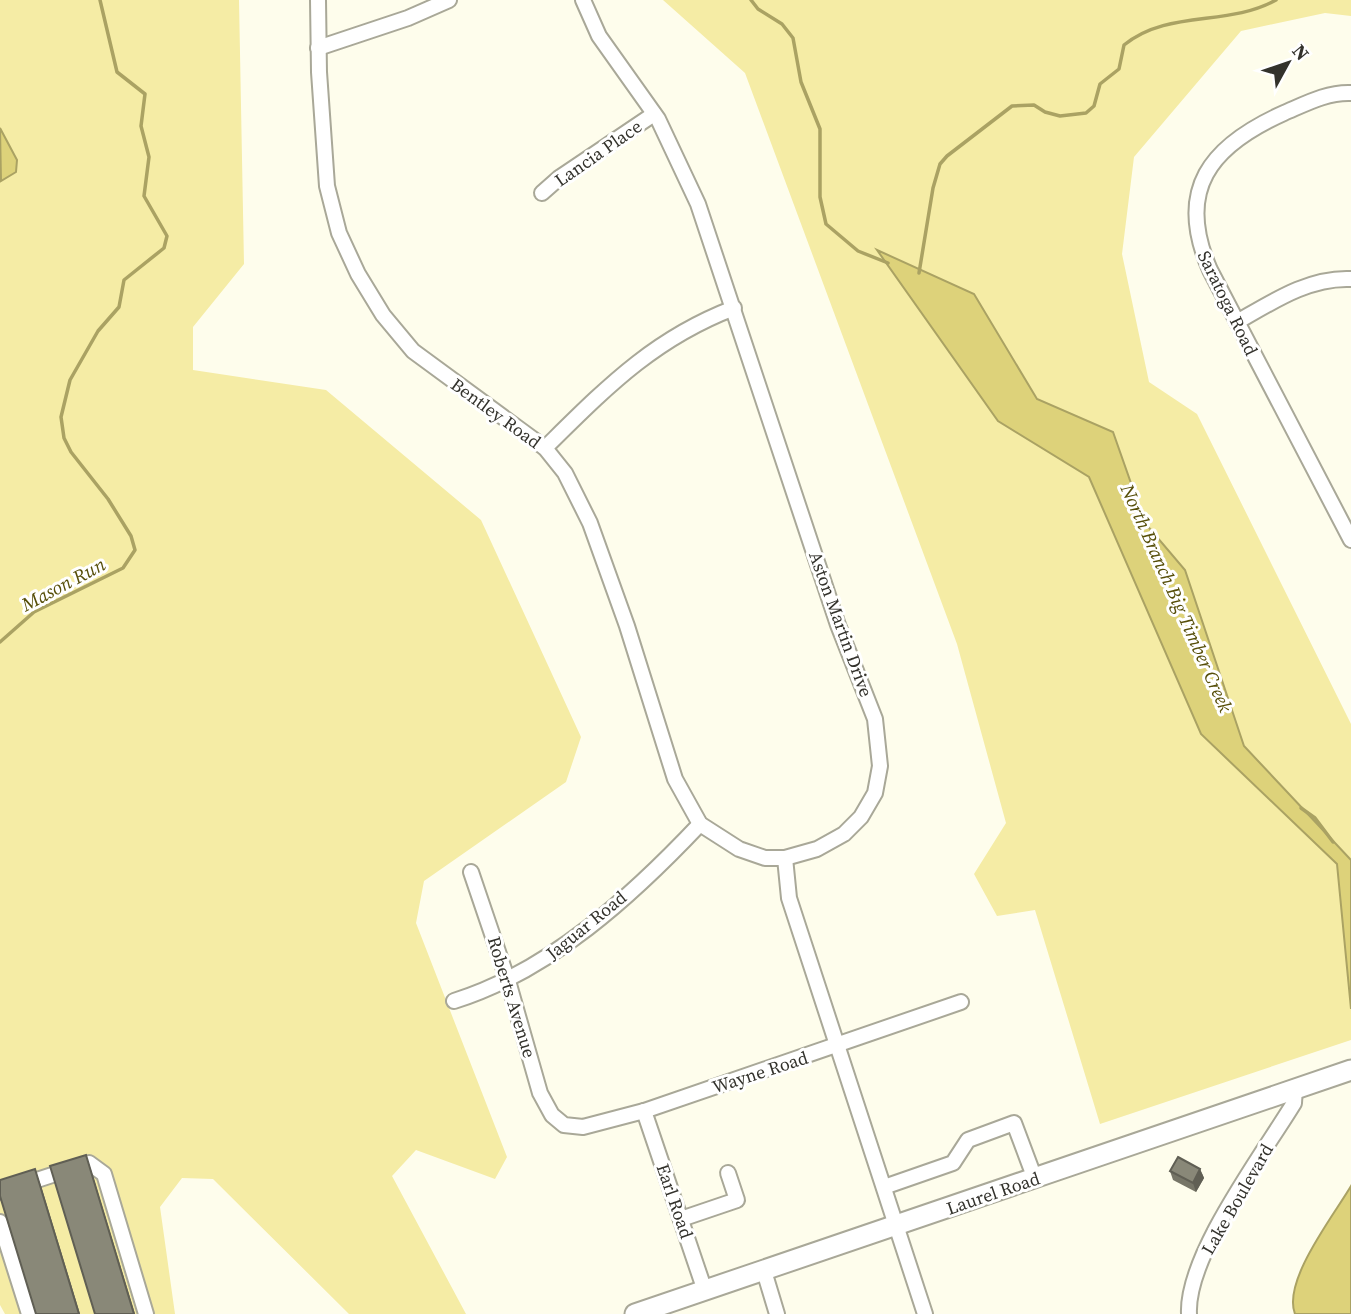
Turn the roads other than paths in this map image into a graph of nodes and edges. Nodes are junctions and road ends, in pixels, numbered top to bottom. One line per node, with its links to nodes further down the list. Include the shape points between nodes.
1 (318, 0): 4 (street, Bentley Road)
2 (449, 0): 4 (street)
3 (583, 0): 6 (street, Aston Martin Drive, via 599,36)
4 (318, 48): 11 (street, Bentley Road, via 327,186 339,233 358,274 412,351)
5 (1351, 93): 10 (street, Saratoga Road, via 1315,100 1252,128 1219,153 1206,170 1196,213 1199,242)
6 (654, 114): 7 (street, Lancia Place); 9 (street, Aston Martin Drive, via 698,204)
7 (542, 193)
8 (1351, 279): 10 (street, via 1306,286)
9 (734, 308): 11 (street, via 665,340 612,382); 14 (street, Aston Martin Drive, via 838,625 875,719 880,766 875,793 844,834 817,849)
10 (1237, 321): 12 (street, Saratoga Road)
11 (545, 448): 13 (street, Bentley Road, via 565,473 590,523 676,779)
12 (1351, 540)
13 (700, 824): 14 (street, Bentley Road, via 739,849 765,858); 16 (street, Jaguar Road, via 559,951)
14 (785, 858): 19 (street, via 789,898)
15 (471, 872): 16 (street, Roberts Avenue)
16 (508, 981): 17 (street, Jaguar Road); 23 (street, Roberts Avenue, via 540,1093)
17 (454, 1001)
18 (961, 1002): 19 (street, Wayne Road)
19 (838, 1047): 22 (street, Wayne Road); 26 (street)
20 (1351, 1070): 21 (main road, Laurel Road)
21 (1295, 1088): 25 (main road, Laurel Road); 38 (street, Lake Boulevard, via 1294,1104 1196,1270 1188,1297)
22 (644, 1111): 23 (street, Wayne Road, via 583,1127); 28 (street, Earl Road)
23 (558, 1120)
24 (728, 1173): 28 (street, via 737,1200)
25 (1035, 1179): 26 (street, via 1014,1123 968,1140 958,1158 944,1168); 30 (main road, Laurel Road)
26 (884, 1187): 30 (street)
27 (0, 1192): 34 (street, via 89,1163 98,1168 104,1174)
28 (681, 1219): 32 (street, Earl Road)
29 (0, 1222): 33 (street)
30 (897, 1227): 31 (main road, Laurel Road); 37 (street)
31 (764, 1271): 32 (main road, Laurel Road); 36 (street)
32 (705, 1291): 35 (main road, Laurel Road)
33 (29, 1314)
34 (146, 1314)
35 (635, 1314)
36 (777, 1314)
37 (925, 1314)
38 (1189, 1314)

